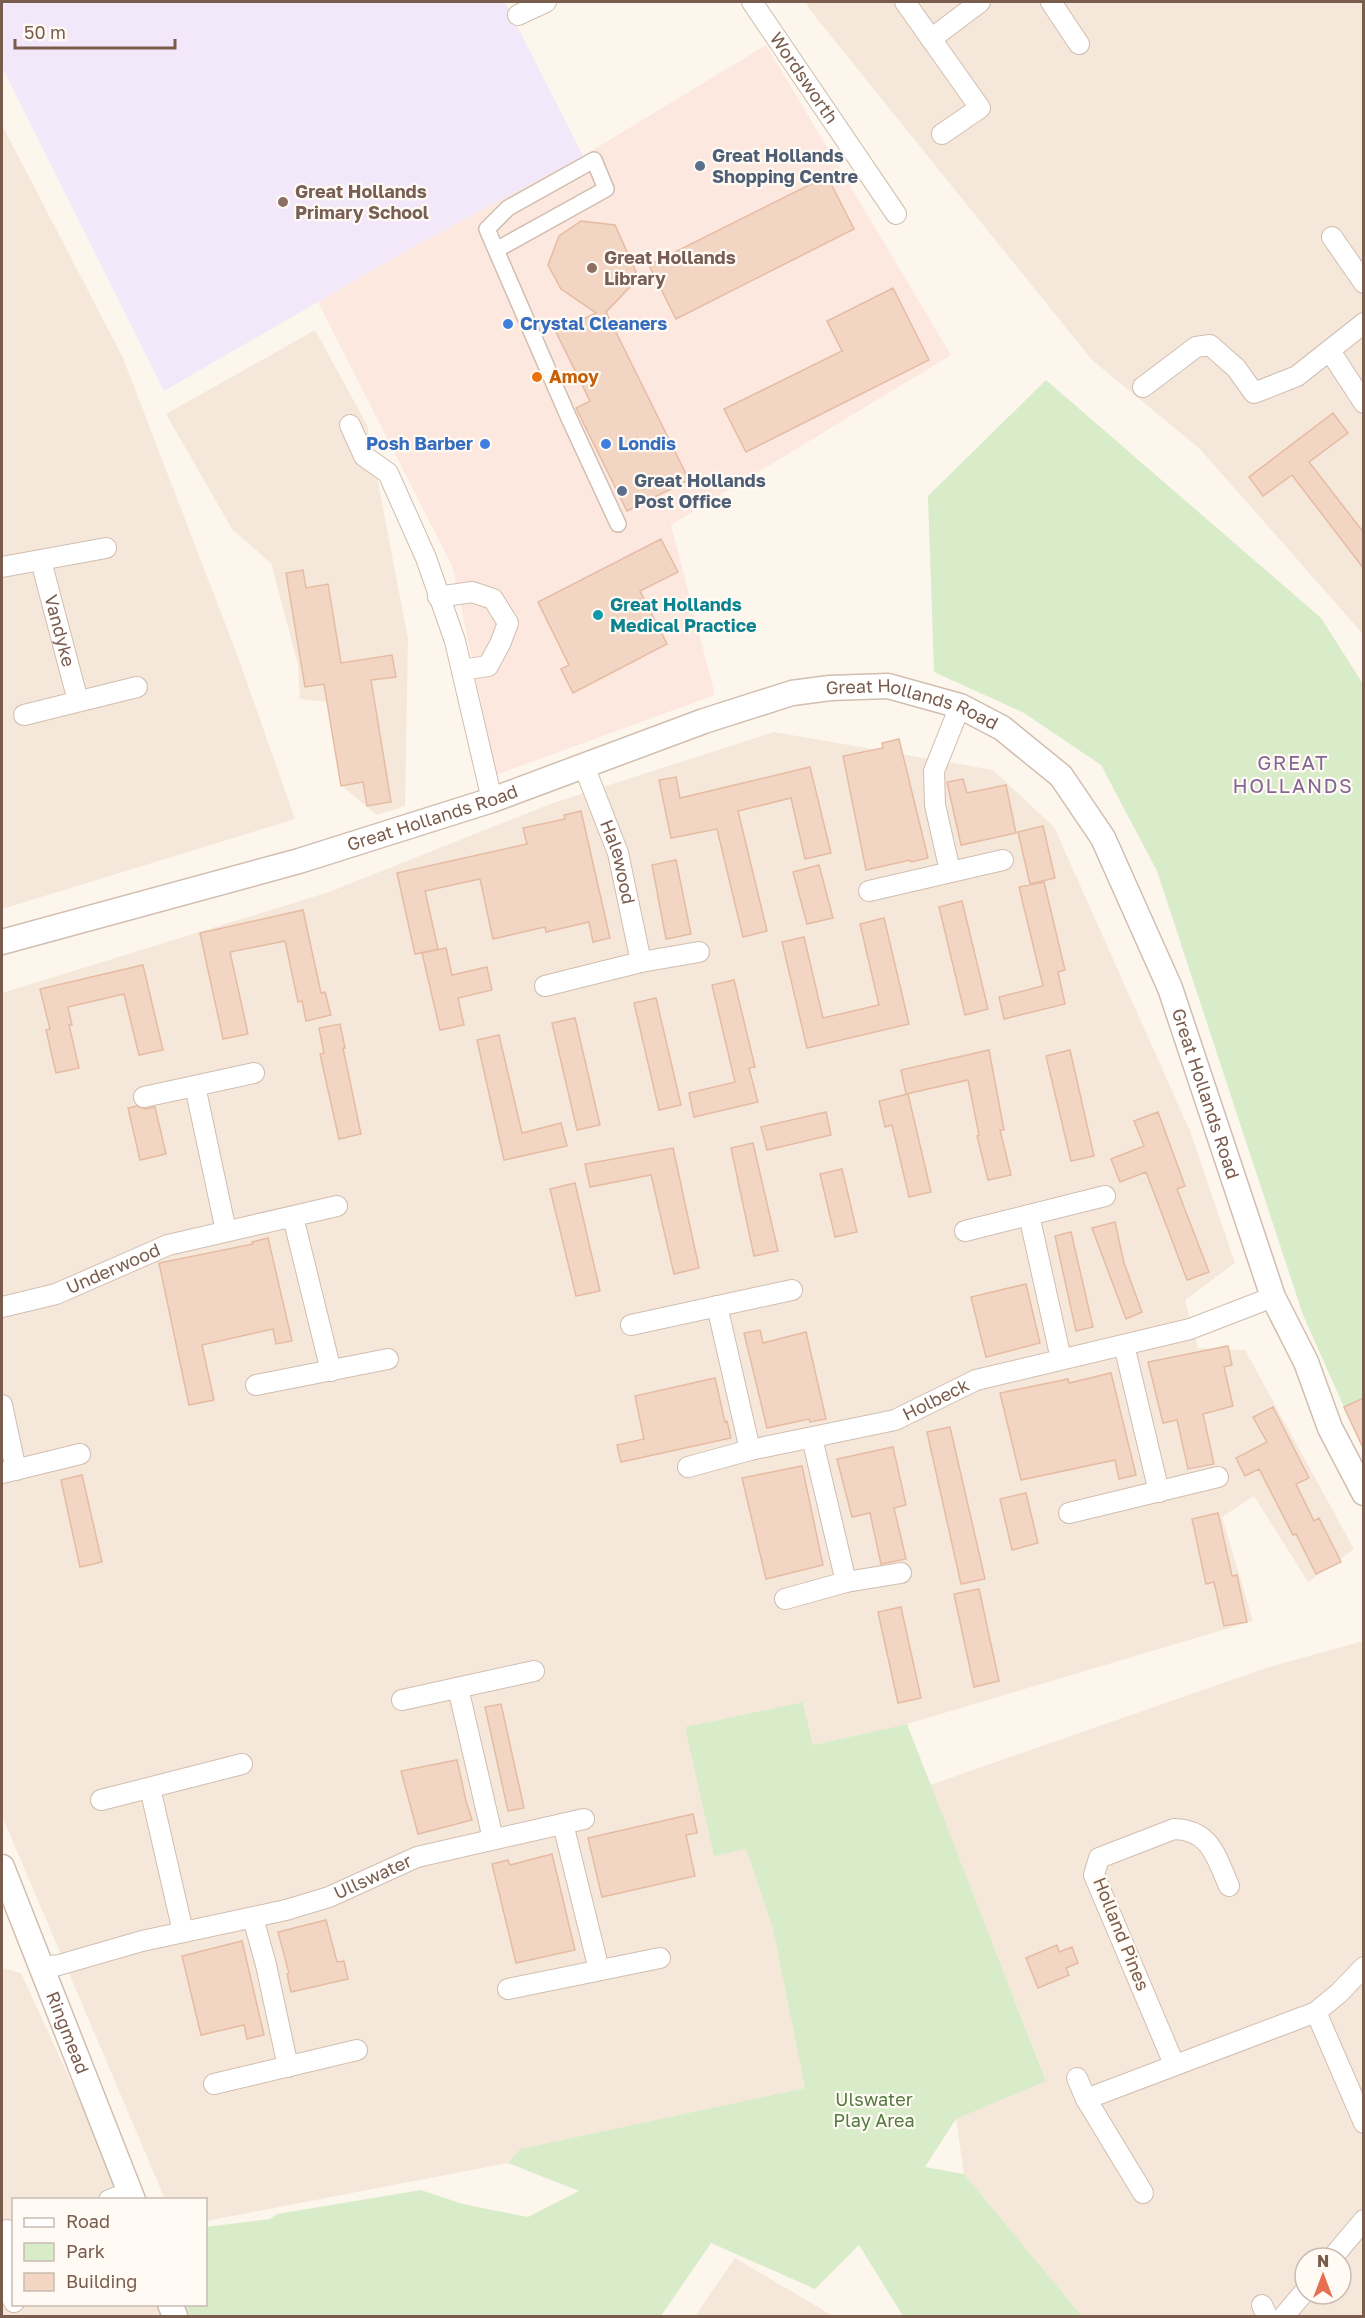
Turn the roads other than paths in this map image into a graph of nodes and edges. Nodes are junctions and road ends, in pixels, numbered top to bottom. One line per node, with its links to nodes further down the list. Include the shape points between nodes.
1 (546, 2): 6 (street)
2 (752, 2): 10 (street, Wordsworth)
3 (905, 2): 7 (street)
4 (981, 2): 7 (street)
5 (1051, 2): 8 (street)
6 (518, 15)
7 (931, 39): 9 (street, via 980,108)
8 (1078, 44)
9 (942, 134)
10 (896, 214)
11 (1332, 237): 13 (street)
12 (496, 250): 12 (street, via 606,189 594,160 508,208 488,229); 19 (street)
13 (1364, 283)
14 (1364, 323): 15 (street)
15 (1330, 351): 16 (street, via 1297,376 1254,393 1236,368 1210,345 1196,347); 17 (street)
16 (1143, 387)
17 (1364, 403)
18 (350, 425): 23 (street, via 364,456 388,472 426,558)
19 (618, 524)
20 (106, 548): 21 (street)
21 (41, 561): 22 (street); 26 (street, Vandyke)
22 (2, 567)
23 (438, 597): 24 (street); 24 (street, via 472,592 493,599 507,623 488,666)
24 (462, 670): 30 (street)
25 (137, 687): 26 (street)
26 (78, 701): 28 (street)
27 (960, 706): 29 (street, Great Hollands Road, via 888,686 792,693); 32 (street, via 934,771 935,805); 48 (street, Great Hollands Road, via 1002,728 1061,776 1103,838 1170,988)
28 (24, 715)
29 (584, 766): 30 (street, Great Hollands Road); 36 (street, Halewood, via 618,853)
30 (492, 800): 34 (street, Great Hollands Road, via 256,874)
31 (1003, 860): 32 (street)
32 (950, 871): 33 (street)
33 (869, 891)
34 (2, 942)
35 (699, 952): 36 (street)
36 (641, 962): 37 (street)
37 (545, 986)
38 (254, 1073): 39 (street)
39 (195, 1086): 40 (street); 45 (street)
40 (144, 1097)
41 (1105, 1196): 43 (street)
42 (337, 1206): 44 (street, Underwood)
43 (1029, 1215): 46 (street); 54 (street)
44 (293, 1217): 45 (street, Underwood); 55 (street)
45 (226, 1231): 50 (street, Underwood, via 168,1245 56,1294)
46 (965, 1231)
47 (792, 1290): 49 (street)
48 (1273, 1297): 52 (street, Holbeck, via 1190,1329); 65 (street, Great Hollands Road, via 1306,1362 1330,1428)
49 (717, 1306): 51 (street); 59 (street)
50 (2, 1307)
51 (631, 1325)
52 (1124, 1345): 54 (street, Holbeck); 64 (street)
53 (388, 1359): 55 (street)
54 (1061, 1359): 58 (street, Holbeck, via 976,1380 895,1420)
55 (331, 1371): 56 (street)
56 (256, 1385)
57 (2, 1405): 62 (street)
58 (812, 1438): 59 (street, Holbeck); 68 (street)
59 (750, 1450): 61 (street, Holbeck)
60 (80, 1455): 62 (street)
61 (688, 1467)
62 (9, 1472)
63 (1218, 1477): 64 (street)
64 (1159, 1491): 66 (street)
65 (1364, 1493)
66 (1069, 1513)
67 (901, 1573): 68 (street)
68 (846, 1582): 69 (street)
69 (785, 1599)
70 (534, 1671): 71 (street)
71 (458, 1688): 72 (street); 78 (street)
72 (402, 1700)
73 (242, 1764): 74 (street)
74 (150, 1788): 75 (street); 82 (street)
75 (101, 1800)
76 (584, 1819): 77 (street, Ullswater)
77 (563, 1824): 78 (street, Ullswater); 86 (street)
78 (494, 1839): 81 (street, Ullswater, via 417,1857 329,1897)
79 (2, 1867): 84 (street, Ringmead)
80 (1229, 1886): 90 (street, Holland Pines, via 1210,1845 1202,1836 1183,1829 1099,1857 1094,1875)
81 (253, 1918): 82 (street, Ullswater); 91 (street)
82 (183, 1932): 84 (street, Ullswater)
83 (660, 1958): 86 (street)
84 (42, 1967): 97 (street, Ringmead)
85 (1364, 1967): 88 (street)
86 (599, 1970): 87 (street)
87 (507, 1989)
88 (1316, 2012): 90 (street); 95 (street)
89 (357, 2050): 91 (street)
90 (1174, 2064): 94 (street)
91 (288, 2067): 93 (street)
92 (1077, 2078): 94 (street)
93 (213, 2084)
94 (1086, 2098): 96 (street)
95 (1364, 2123)
96 (1143, 2193)
97 (124, 2197)
98 (1364, 2220): 100 (street)
99 (8, 2230): 101 (street)
100 (1342, 2246)
101 (12, 2299)

